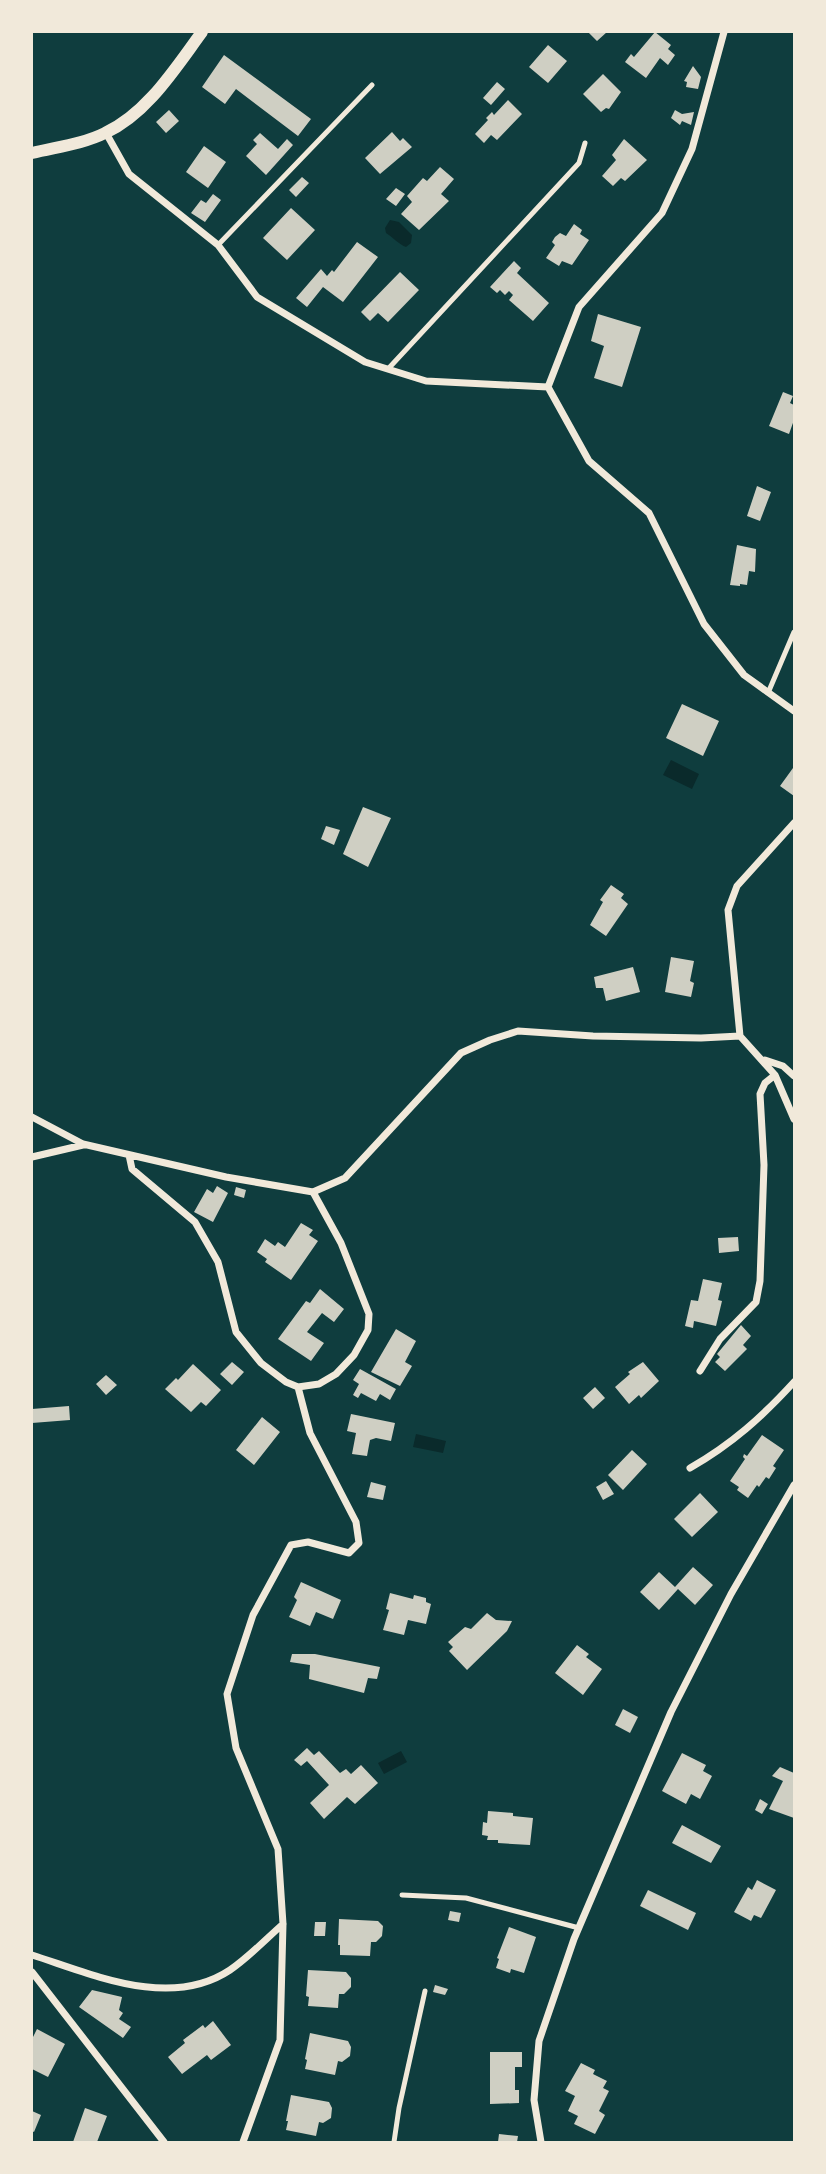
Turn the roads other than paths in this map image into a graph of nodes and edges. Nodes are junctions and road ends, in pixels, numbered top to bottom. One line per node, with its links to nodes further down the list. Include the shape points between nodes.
1 (202, 32): 4 (street, via 132,116)
2 (724, 32): 9 (street, via 692,149 662,212 579,307)
3 (372, 85): 7 (lane)
4 (106, 133): 6 (street); 7 (street, via 129,174)
5 (585, 142): 8 (lane, via 579,163)
6 (32, 153)
7 (218, 245): 8 (street, via 257,297 365,362)
8 (388, 369): 9 (street, via 426,381)
9 (548, 387): 11 (street, via 589,461 649,513 704,624 744,675)
10 (794, 632): 11 (lane)
11 (768, 693): 12 (street)
12 (794, 711)
13 (794, 823): 14 (street, via 737,886 728,910)
14 (740, 1036): 15 (street); 23 (street, via 518,1031 490,1040 461,1053 345,1178)
15 (762, 1060): 16 (street); 17 (street, via 783,1066)
16 (775, 1075): 19 (street); 24 (street, via 761,1094 764,1165 760,1281 755,1302 720,1339)
17 (794, 1076)
18 (32, 1117): 20 (street)
19 (794, 1119)
20 (83, 1144): 21 (street); 22 (street)
21 (129, 1155): 23 (street); 26 (street, via 132,1169 201,1232 218,1262 236,1332 261,1363)
22 (32, 1157)
23 (313, 1192): 26 (street, via 341,1243 369,1314 368,1330 336,1374 319,1384)
24 (700, 1371)
25 (794, 1382): 27 (street, via 722,1450)
26 (298, 1387): 30 (street, via 310,1433 356,1522 359,1543 349,1553 308,1542 291,1545 253,1615 226,1693 236,1748 278,1849)
27 (690, 1468)
28 (794, 1485): 31 (street, via 671,1712)
29 (402, 1895): 31 (lane, via 466,1898)
30 (283, 1924): 32 (street, via 230,1970 205,1982 169,1989 133,1985); 36 (street, via 280,2040)
31 (579, 1928): 38 (street, via 539,2041 534,2100)
32 (32, 1955)
33 (32, 1972): 35 (street)
34 (425, 1990): 37 (lane)
35 (164, 2143)
36 (243, 2143)
37 (394, 2143)
38 (541, 2143)

